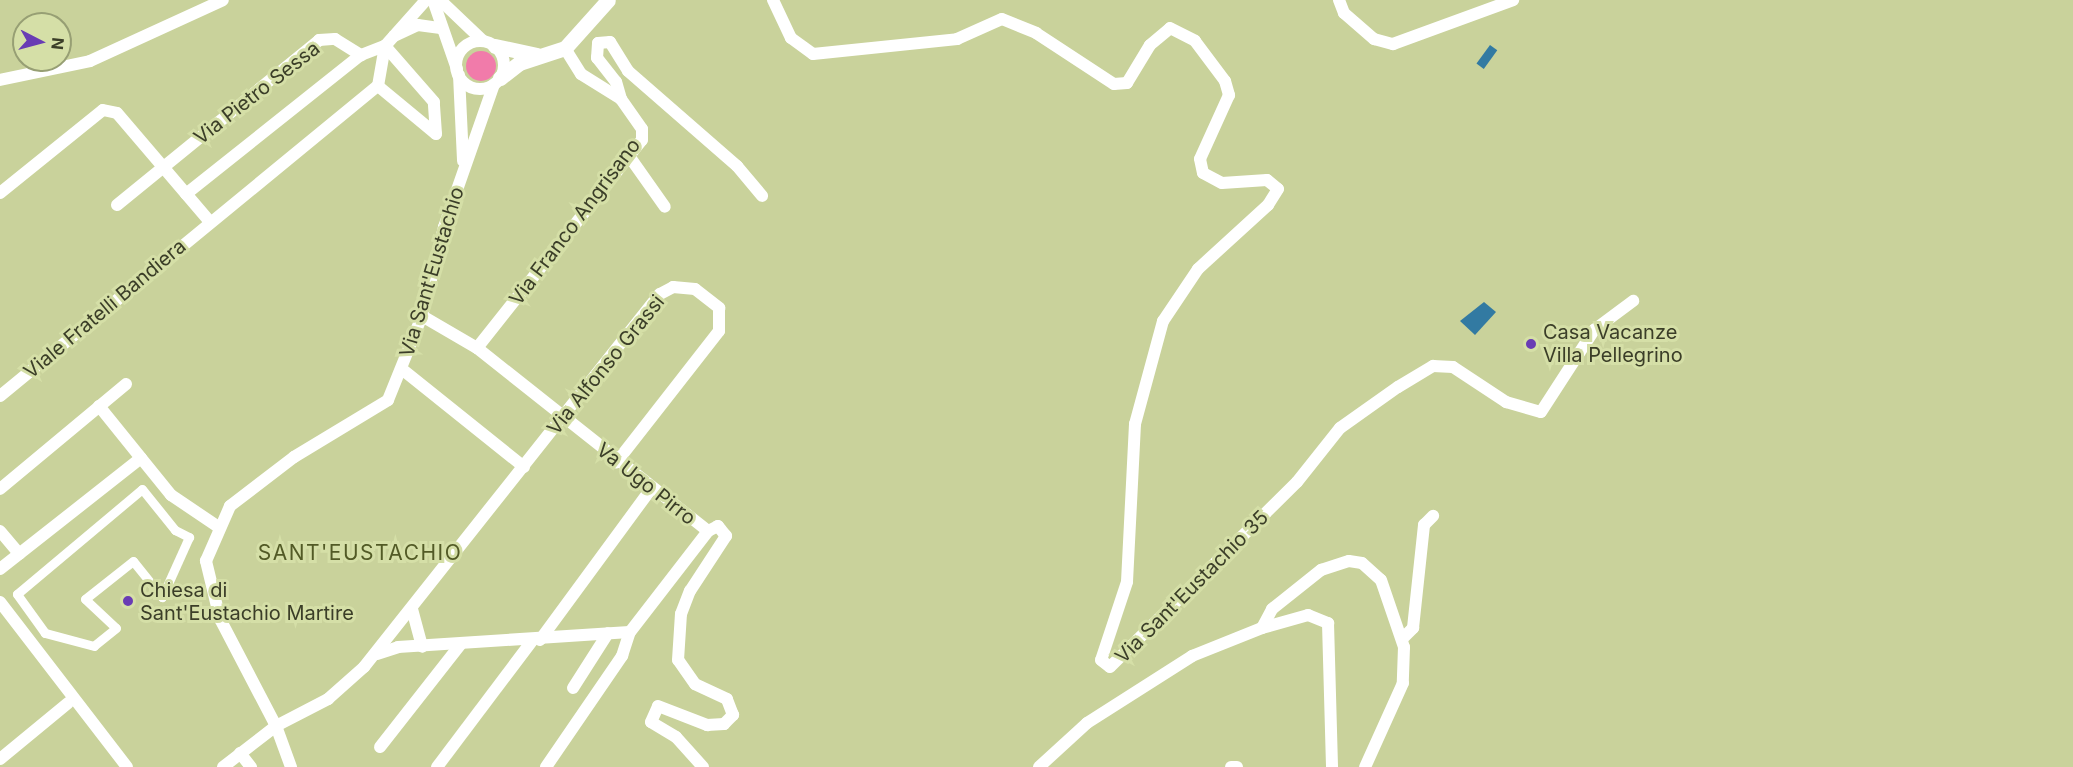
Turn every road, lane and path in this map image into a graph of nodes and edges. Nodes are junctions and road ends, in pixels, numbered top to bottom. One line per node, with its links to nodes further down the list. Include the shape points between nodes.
1 (223, 0): 17 (street, via 90,61)
2 (426, 0): 10 (street)
3 (433, 0): 9 (street)
4 (440, 0): 11 (street)
5 (608, 0): 13 (street)
6 (773, 0): 30 (street, Via Sant'Eustachio 35, via 794,44 813,54 957,39 1002,19 1120,83 1127,82 1150,45 1170,28 1195,41 1225,81 1229,95 1200,159 1203,172 1222,183 1267,180 1278,189 1268,205 1198,269 1163,321 1135,424 1127,582 1101,660 1110,667 1297,482 1340,428 1398,387 1433,366 1454,367 1506,402 1541,412 1594,330)
7 (1339, 0): 8 (street, via 1344,13 1374,39 1393,44)
8 (1513, 0)
9 (439, 28): 10 (street, via 418,25); 16 (street)
10 (394, 36): 12 (street)
11 (489, 44): 15 (street); 16 (street, via 463,49); 18 (street, via 504,58)
12 (385, 46): 14 (street); 19 (street); 19 (street, via 434,102 436,134)
13 (565, 48): 15 (street); 20 (street, Via Franco Angrisano, via 581,74 600,91)
14 (361, 55): 22 (street, Via Pietro Sessa, via 335,39 319,40); 25 (street)
15 (540, 55): 18 (street)
16 (458, 72): 18 (street, via 477,88); 23 (street, Via Sant'Eustachio)
17 (0, 80)
18 (497, 81): 23 (street, Via Sant'Eustachio)
19 (378, 86): 29 (street, Viale Fratelli Bandiera)
20 (621, 99): 21 (street, Via Franco Angrisano, via 642,129 642,140); 26 (street, via 616,82 597,58 598,43 610,42 628,71 737,166)
21 (629, 156): 28 (street); 32 (street, Via Franco Angrisano)
22 (164, 167): 24 (street, via 117,113 103,110); 25 (street); 27 (street, Via Pietro Sessa)
23 (464, 168): 31 (street, Via Sant'Eustachio)
24 (0, 193)
25 (186, 194): 29 (street)
26 (762, 196)
27 (117, 205)
28 (665, 207)
29 (210, 222): 35 (street, Viale Fratelli Bandiera)
30 (1634, 301)
31 (422, 316): 32 (street, Va Ugo Pirro); 33 (street, Via Sant'Eustachio)
32 (477, 348): 37 (street, Va Ugo Pirro)
33 (403, 370): 40 (street); 45 (street, Via Sant'Eustachio, via 388,400 374,412 294,457 230,506)
34 (126, 384): 36 (street)
35 (0, 396)
36 (99, 406): 38 (street); 41 (street)
37 (563, 418): 39 (street, Va Ugo Pirro); 39 (street, Via Alfonso Grassi, via 660,294 682,286 714,301 722,320 718,331); 40 (street, Via Alfonso Grassi)
38 (141, 458): 45 (street, via 171,495); 48 (street)
39 (616, 463): 43 (street, Va Ugo Pirro)
40 (524, 467): 51 (street, Via Alfonso Grassi)
41 (0, 489)
42 (142, 489): 42 (street, via 17,594 45,633 94,646 116,628 85,599 133,561 162,597 189,537 175,530)
43 (650, 490): 47 (street, Va Ugo Pirro); 56 (street)
44 (1433, 516): 55 (street, via 1424,525 1413,628)
45 (218, 526): 62 (street, Via Sant'Eustachio, via 206,561 209,592)
46 (0, 531): 48 (street)
47 (708, 531): 53 (street, Va Ugo Pirro); 72 (street, via 718,526 726,536 690,591 681,614 678,660 694,684 727,699 733,715 724,724 707,725 658,706 651,722 676,737)
48 (19, 554): 49 (street)
49 (0, 569)
50 (0, 602): 61 (street)
51 (412, 609): 58 (street); 59 (street, Via Alfonso Grassi)
52 (1262, 628): 55 (street, via 1272,609 1321,570 1349,561 1362,563 1381,580); 73 (street, via 1170,669 1087,723); 76 (street, via 1308,615 1328,622)
53 (630, 632): 54 (street); 71 (street, Va Ugo Pirro, via 622,656)
54 (608, 633): 56 (street); 60 (street)
55 (1402, 639): 77 (street, via 1403,682)
56 (536, 640): 57 (street); 70 (street)
57 (460, 645): 58 (street); 63 (street)
58 (422, 647): 59 (street)
59 (376, 655): 62 (street, Via Alfonso Grassi, via 328,699)
60 (573, 688)
61 (71, 701): 65 (street); 66 (street)
62 (276, 726): 64 (street, Via Alfonso Grassi); 69 (street, Via Sant'Eustachio)
63 (380, 747)
64 (240, 753): 67 (street, Via Alfonso Grassi); 68 (street)
65 (0, 759)
66 (127, 767)
67 (223, 767)
68 (251, 767)
69 (291, 767)
70 (437, 767)
71 (546, 767)
72 (703, 767)
73 (1039, 767)
74 (1231, 767): 75 (street)
75 (1237, 767)
76 (1332, 767)
77 (1365, 767)

